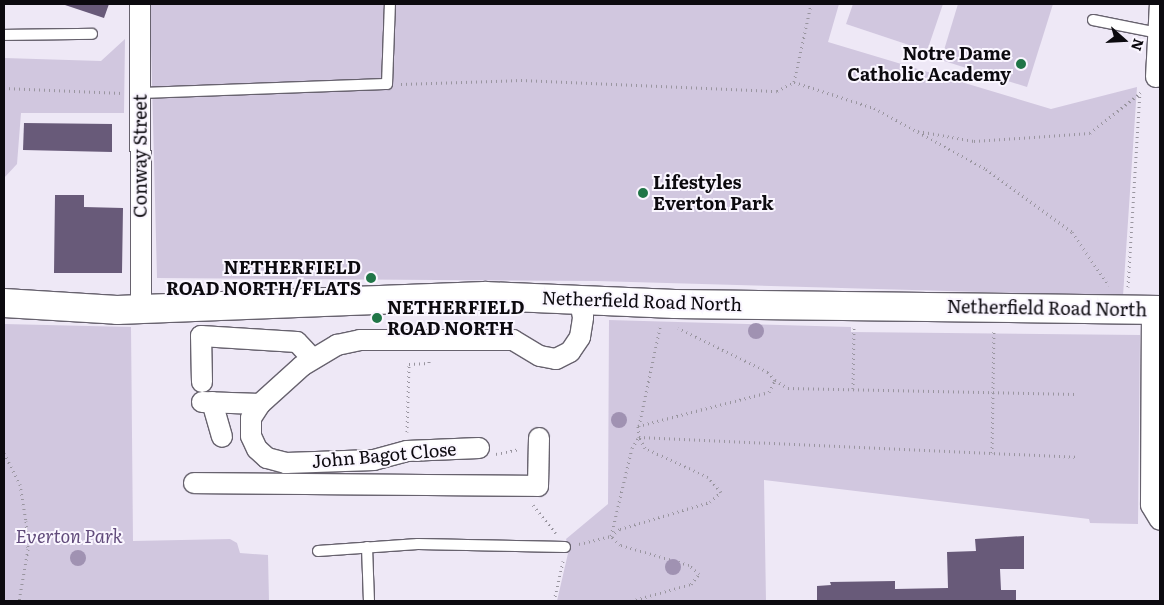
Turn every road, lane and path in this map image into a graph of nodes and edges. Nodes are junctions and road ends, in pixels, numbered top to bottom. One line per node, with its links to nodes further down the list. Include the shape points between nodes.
1 (140, 4): 14 (street, Conway Street)
2 (390, 4): 11 (lane)
3 (811, 4): 10 (path)
4 (1160, 4): 6 (street)
5 (1093, 20): 6 (lane)
6 (1158, 33): 9 (street)
7 (92, 34): 8 (lane)
8 (4, 35)
9 (1156, 77): 13 (path)
10 (794, 82): 11 (path, via 777,91 521,80); 15 (path, via 874,108)
11 (387, 84): 14 (lane)
12 (4, 88): 14 (path)
13 (1140, 93): 15 (path, via 1090,133 974,141); 22 (path)
14 (140, 94): 21 (street, Conway Street)
15 (915, 131): 22 (path, via 986,169 1072,232)
16 (579, 298): 18 (street, Netherfield Road North); 21 (street, Netherfield Road North, via 485,296); 23 (street, John Bagot Close, via 583,318 580,337 570,352 556,359 540,356 513,340 374,339 337,345)
17 (4, 303): 21 (street, Netherfield Road North)
18 (670, 304): 19 (street, Netherfield Road North); 25 (path, via 672,325 768,372); 32 (path)
19 (854, 305): 20 (street, Netherfield Road North); 27 (path)
20 (995, 308): 22 (street, Netherfield Road North); 28 (path)
21 (140, 309)
22 (1146, 310): 31 (street)
23 (313, 359): 26 (street, via 297,342 201,336); 30 (street, John Bagot Close)
24 (409, 364): 37 (path)
25 (775, 380): 27 (path, via 788,388); 32 (path, via 768,392)
26 (202, 382)
27 (853, 389): 28 (path)
28 (993, 392): 29 (path); 39 (path)
29 (1076, 394)
30 (260, 404): 33 (street, via 207,402); 37 (street, John Bagot Close, via 251,418 251,436 267,458 286,462 374,460)
31 (1156, 420): 43 (street, via 1151,505)
32 (638, 426): 34 (path)
33 (222, 437)
34 (639, 437): 39 (path); 44 (path, via 632,448); 44 (path, via 645,448 708,477 721,492 710,502 620,528)
35 (540, 438): 42 (street, via 538,486)
36 (479, 448): 37 (street, John Bagot Close); 42 (path, via 500,455 521,449 533,479)
37 (407, 451)
38 (4, 453): 48 (path, via 20,484 26,521 28,549)
39 (992, 453): 40 (path)
40 (1076, 457)
41 (194, 483): 42 (street)
42 (532, 486): 46 (path, via 531,503)
43 (1160, 520)
44 (611, 536): 50 (path, via 620,545 689,565 699,574 691,584)
45 (367, 547): 46 (lane, via 418,544); 47 (lane); 49 (lane)
46 (566, 547)
47 (318, 551)
48 (19, 601)
49 (369, 601)
50 (631, 601)

